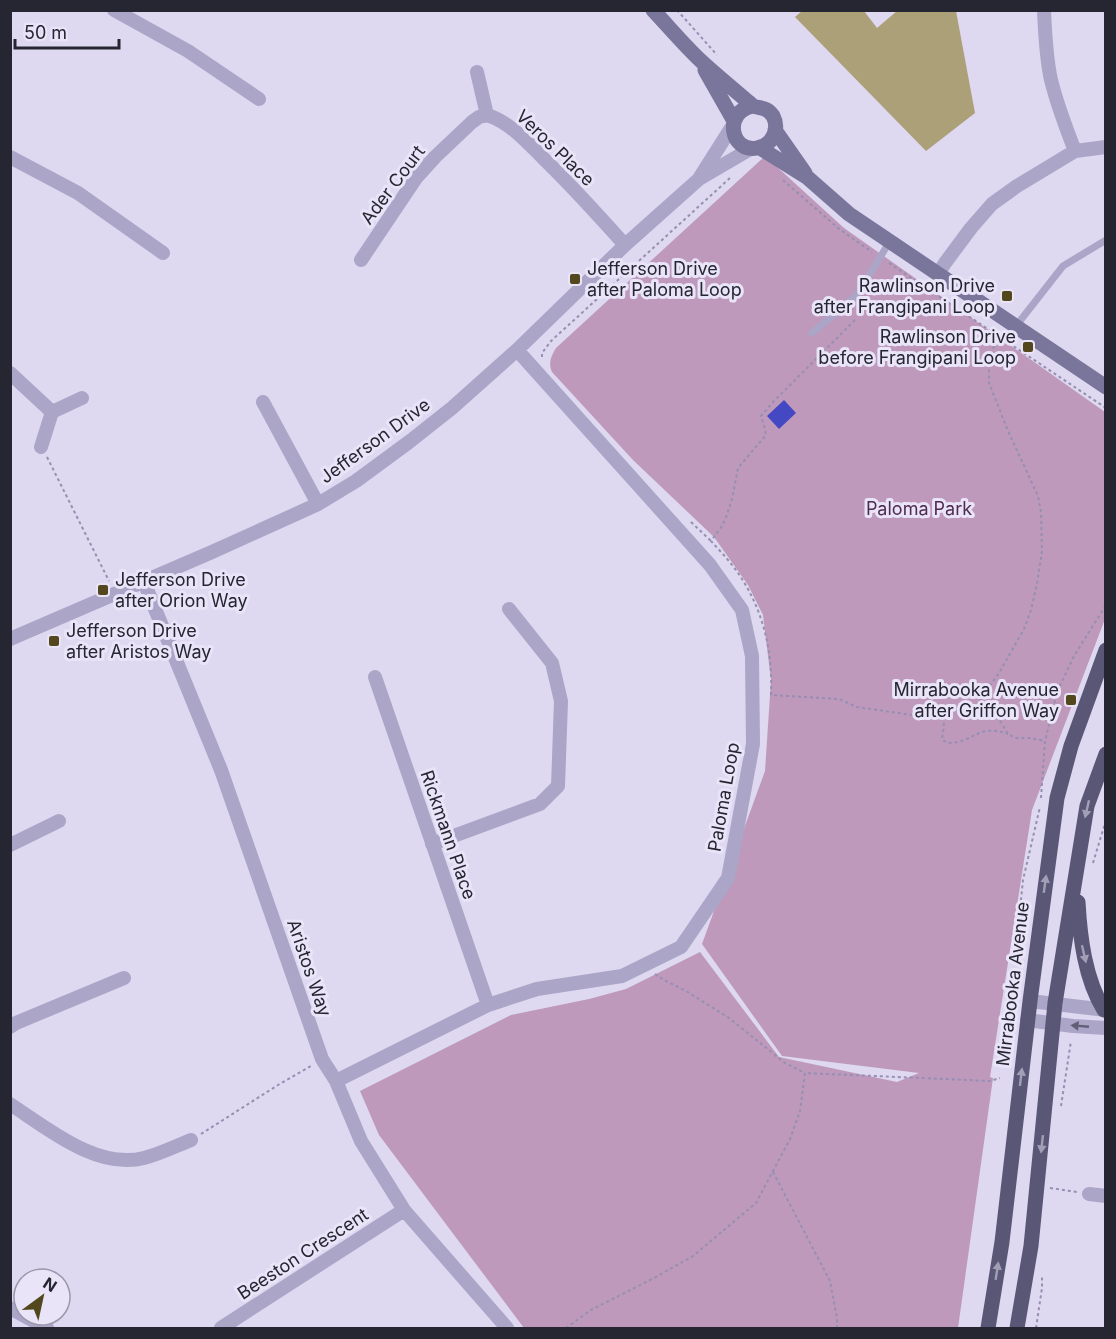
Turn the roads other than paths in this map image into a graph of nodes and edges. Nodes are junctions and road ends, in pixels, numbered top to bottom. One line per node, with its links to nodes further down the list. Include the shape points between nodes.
1 (114, 10): 6 (street, via 188,51)
2 (653, 10): 4 (street)
3 (1044, 10): 13 (street, via 1051,78)
4 (699, 60): 7 (street); 9 (street)
5 (477, 72): 8 (street, Veros Place)
6 (259, 99)
7 (753, 106): 9 (street, via 741,110); 10 (street, via 771,114)
8 (487, 115): 19 (street, Veros Place, via 526,141); 21 (street, Ader Court, via 472,122 416,178)
9 (733, 123): 12 (street, via 738,140 744,146); 16 (street, Jefferson Drive)
10 (776, 130): 12 (street, via 770,141); 15 (street)
11 (1106, 147): 13 (street)
12 (756, 148): 15 (street); 16 (street, Jefferson Drive)
13 (1075, 151): 22 (street, via 992,204)
14 (10, 157): 20 (street, via 78,193)
15 (808, 178): 18 (street, via 849,214)
16 (699, 179): 19 (street, Jefferson Drive)
17 (1106, 240): 23 (lane, via 1063,266)
18 (890, 241): 22 (street); 24 (lane, via 857,295)
19 (625, 245): 25 (street, Jefferson Drive)
20 (163, 253)
21 (362, 260)
22 (938, 274): 23 (street)
23 (1016, 326): 27 (street)
24 (812, 333)
25 (517, 350): 32 (street, Jefferson Drive, via 409,442); 46 (street, Paloma Loop, via 710,565 742,610 752,656 753,744 728,878 681,947 622,976 537,989)
26 (10, 373): 30 (street)
27 (1106, 387)
28 (82, 398): 30 (street)
29 (263, 402): 32 (street)
30 (52, 412): 31 (street)
31 (41, 447)
32 (318, 504): 33 (street, Jefferson Drive)
33 (144, 582): 35 (street, Jefferson Drive); 52 (street, Aristos Way, via 221,770 322,1059)
34 (509, 609): 40 (street, via 552,663 561,701 558,786 540,804)
35 (10, 639)
36 (1106, 650): 44 (main road, Mirrabooka Avenue, one-way to 36, via 1056,798)
37 (375, 677): 40 (street, Rickmann Place)
38 (1106, 754): 42 (main road, one-way to 42, via 1087,806)
39 (59, 821): 41 (street)
40 (432, 844): 46 (street, Rickmann Place)
41 (10, 845)
42 (1076, 875): 45 (main road); 47 (main road, one-way to 47, via 1081,941 1096,996)
43 (124, 978): 50 (street)
44 (1030, 1000): 45 (street); 48 (main road, Mirrabooka Avenue)
45 (1055, 1003): 47 (street); 49 (main road)
46 (488, 1005): 52 (street, Paloma Loop)
47 (1105, 1010)
48 (1028, 1020): 49 (street); 62 (main road, Mirrabooka Avenue, one-way to 48)
49 (1054, 1023): 51 (street, one-way to 49); 63 (main road, one-way to 63, via 1031,1246)
50 (10, 1027)
51 (1106, 1028)
52 (336, 1081): 57 (street, Aristos Way, via 361,1141)
53 (10, 1104): 54 (street, via 76,1146 102,1157 124,1161 143,1158)
54 (191, 1140)
55 (1089, 1194): 56 (street)
56 (1106, 1196)
57 (404, 1210): 60 (street, Beeston Crescent); 61 (street, Aristos Way)
58 (10, 1308): 59 (street)
59 (47, 1329)
60 (221, 1329)
61 (507, 1329)
62 (988, 1329)
63 (1017, 1329)

